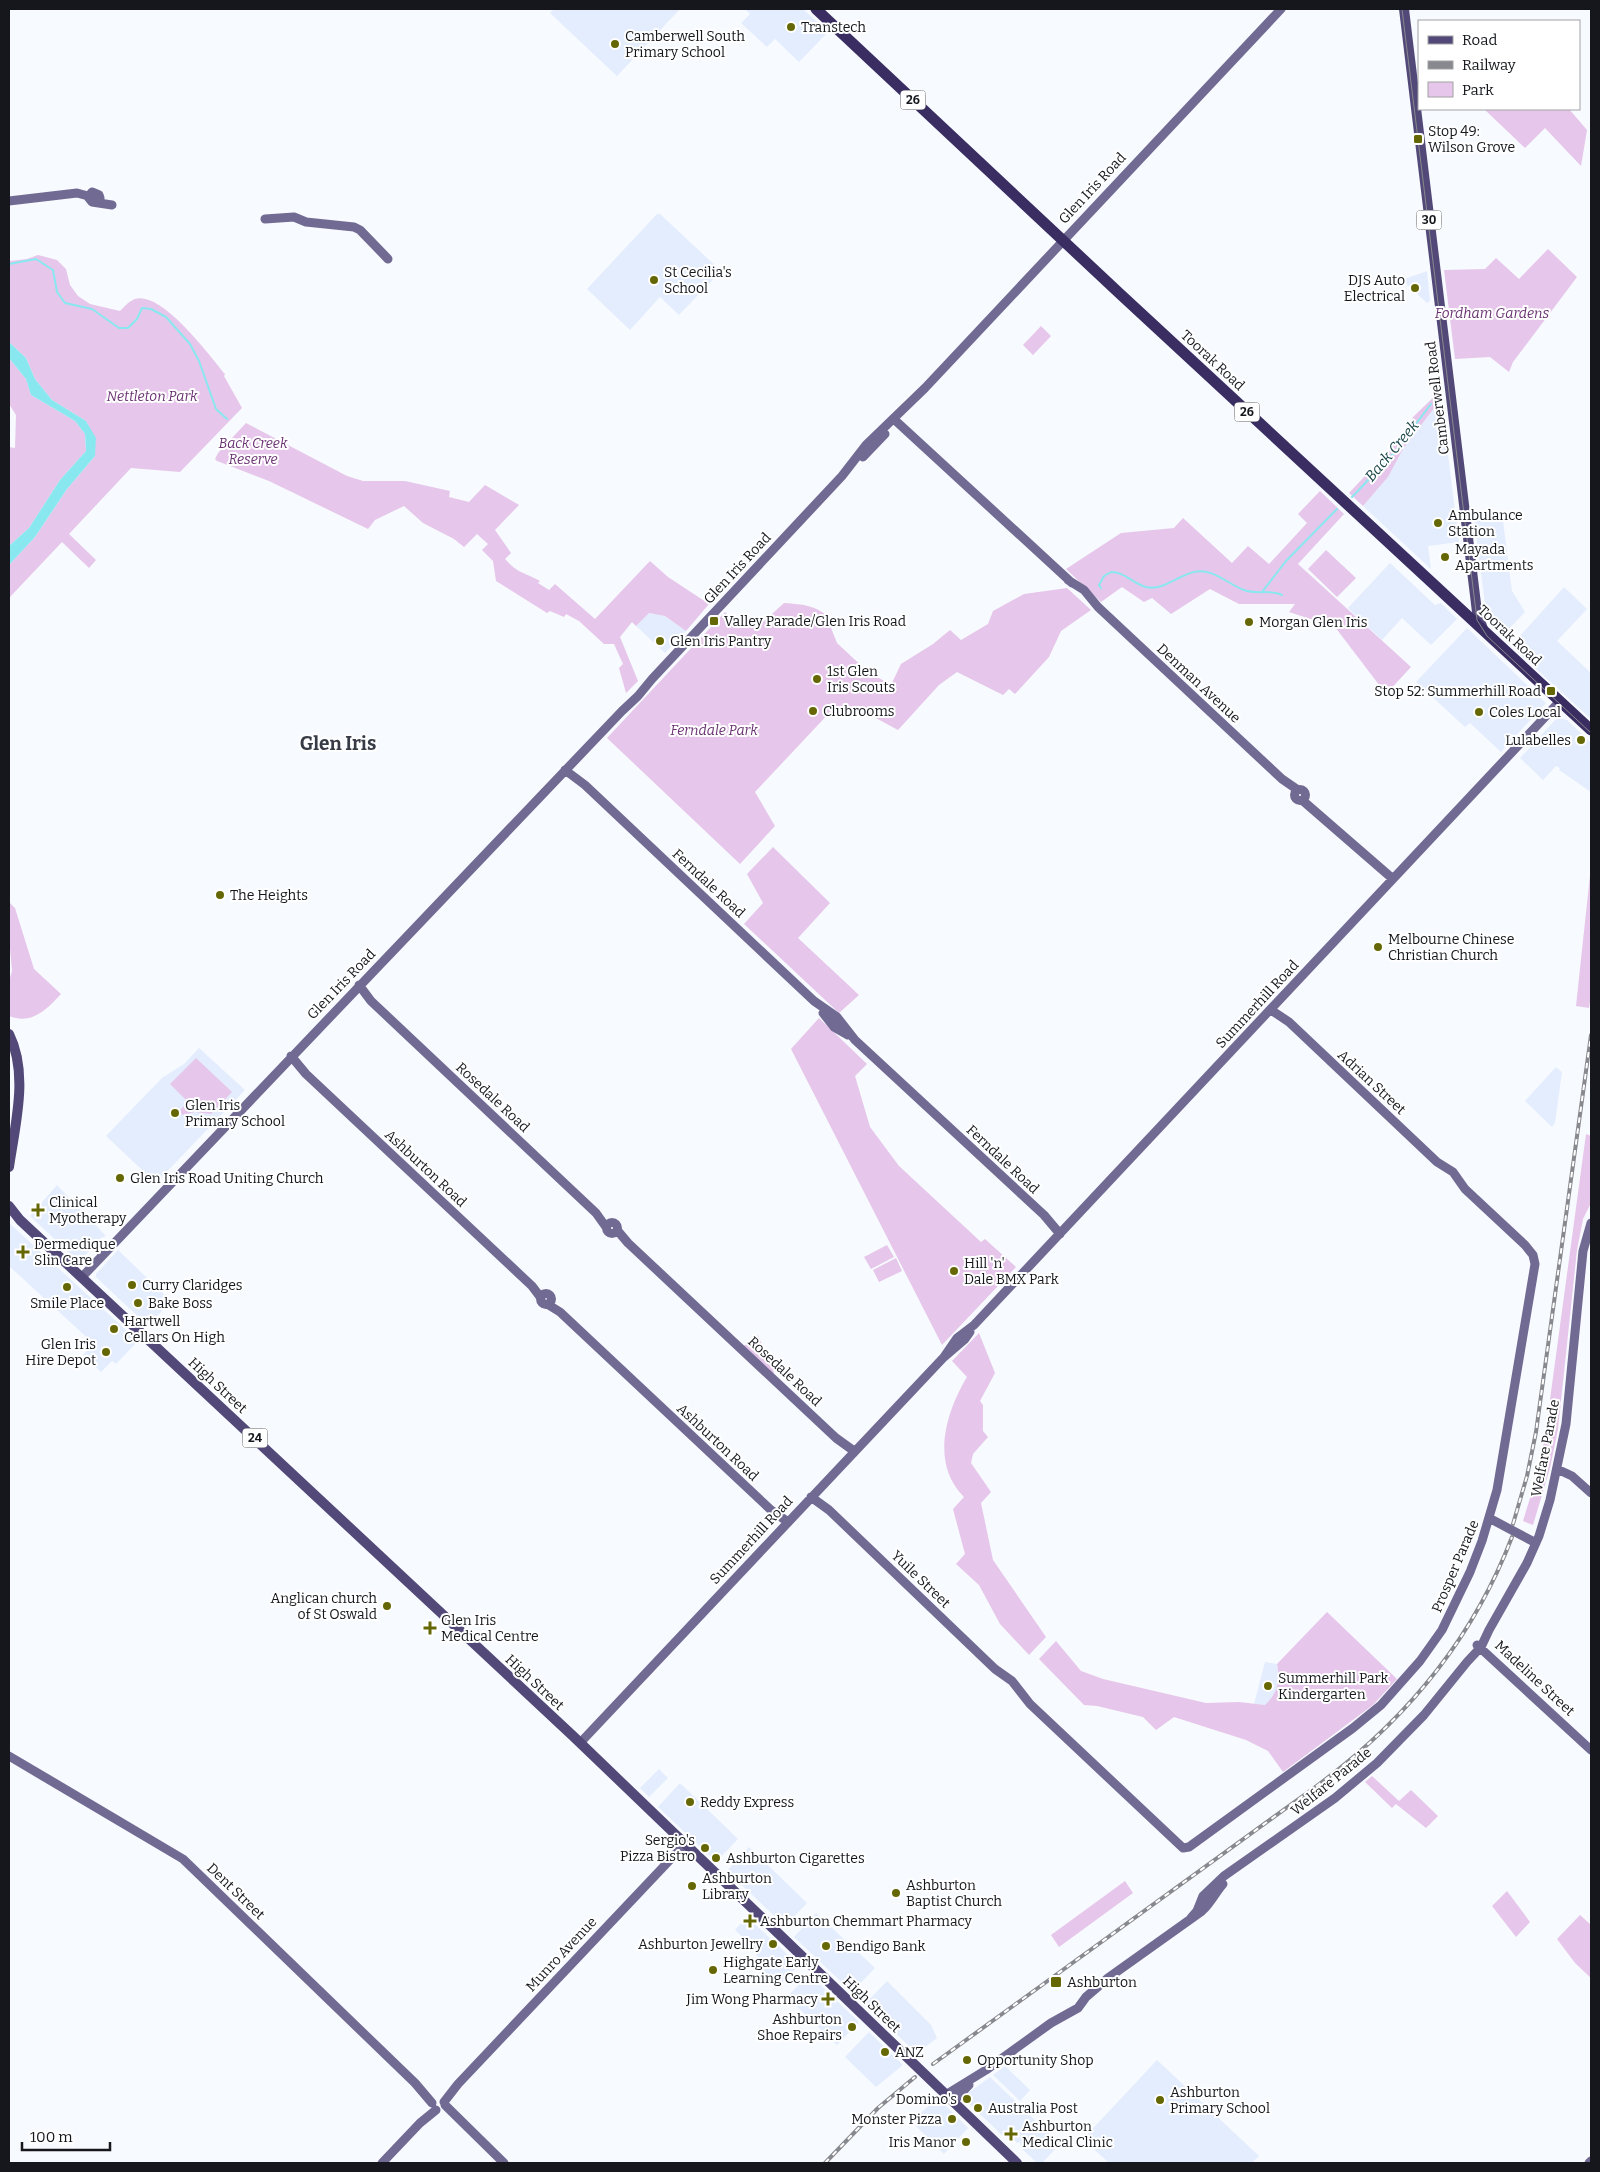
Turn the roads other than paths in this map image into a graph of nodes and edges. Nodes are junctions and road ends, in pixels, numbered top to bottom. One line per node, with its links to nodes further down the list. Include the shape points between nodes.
1 (816, 9): 7 (highway, Toorak Road / 26)
2 (1282, 9): 7 (street, Glen Iris Road)
3 (1404, 9): 11 (main road, Camberwell Road / 30)
4 (93, 198): 5 (street, via 81,193)
5 (9, 201)
6 (265, 219): 8 (street, via 294,217 306,222 354,226)
7 (1063, 240): 9 (street, Glen Iris Road); 12 (highway, Toorak Road / 26)
8 (388, 259)
9 (899, 417): 10 (street, Glen Iris Road); 10 (street, Glen Iris Road, via 866,445); 17 (street, Denman Avenue, via 1068,580 1084,590 1098,607)
10 (842, 476): 16 (street, Glen Iris Road)
11 (1475, 599): 12 (main road, via 1468,608); 13 (main road, Camberwell Road / 30, via 1478,618)
12 (1457, 606): 13 (highway, Toorak Road / 26)
13 (1486, 633): 14 (highway, Toorak Road / 26)
14 (1560, 701): 15 (highway, Toorak Road / 26); 17 (street, Summerhill Road)
15 (1591, 730)
16 (568, 768): 18 (street, Glen Iris Road); 25 (street, Ferndale Road, via 814,1001 837,1017 855,1040)
17 (1392, 880): 19 (street, Summerhill Road)
18 (357, 988): 21 (street, Glen Iris Road); 28 (street, Rosedale Road, via 609,1224 607,1231 615,1232 628,1243)
19 (1273, 1007): 25 (street, Summerhill Road); 26 (street, Adrian Street, via 1457,1184 1525,1244)
20 (9, 1034): 22 (main road, via 19,1075)
21 (289, 1058): 27 (street, Glen Iris Road); 33 (street, Ashburton Road)
22 (9, 1167)
23 (9, 1206): 27 (main road, High Street / 24)
24 (1590, 1226): 29 (street, Welfare Parade, via 1583,1251 1567,1419)
25 (1062, 1232): 28 (street, Summerhill Road, via 974,1325 957,1338 944,1357)
26 (1535, 1264): 32 (street, Prosper Parade, via 1502,1464)
27 (82, 1277): 36 (main road, High Street / 24)
28 (852, 1453): 31 (street, Summerhill Road)
29 (1558, 1466): 30 (street); 34 (street, Welfare Parade)
30 (1591, 1493)
31 (813, 1495): 33 (street, Summerhill Road); 40 (street, Yuile Street)
32 (1488, 1522): 34 (street); 40 (street, Prosper Parade, via 1465,1584 1442,1630 1420,1662 1381,1705 1194,1844)
33 (785, 1524): 36 (street, Summerhill Road)
34 (1538, 1539): 35 (street, Welfare Parade, via 1514,1589)
35 (1479, 1646): 37 (street, Madeline Street); 41 (street, Welfare Parade, via 1424,1716 1378,1763 1202,1896 1192,1918 1082,1994 1073,2008 1060,2011 1051,2023)
36 (580, 1743): 39 (main road, High Street / 24)
37 (1591, 1750)
38 (9, 1756): 42 (street, Dent Street, via 183,1859)
39 (685, 1844): 41 (main road, High Street / 24); 42 (street, Munro Avenue)
40 (1183, 1848)
41 (951, 2098): 45 (main road, High Street / 24)
42 (438, 2104): 43 (street, Munro Avenue); 44 (street, Dent Street)
43 (382, 2163)
44 (504, 2163)
45 (1017, 2163)

